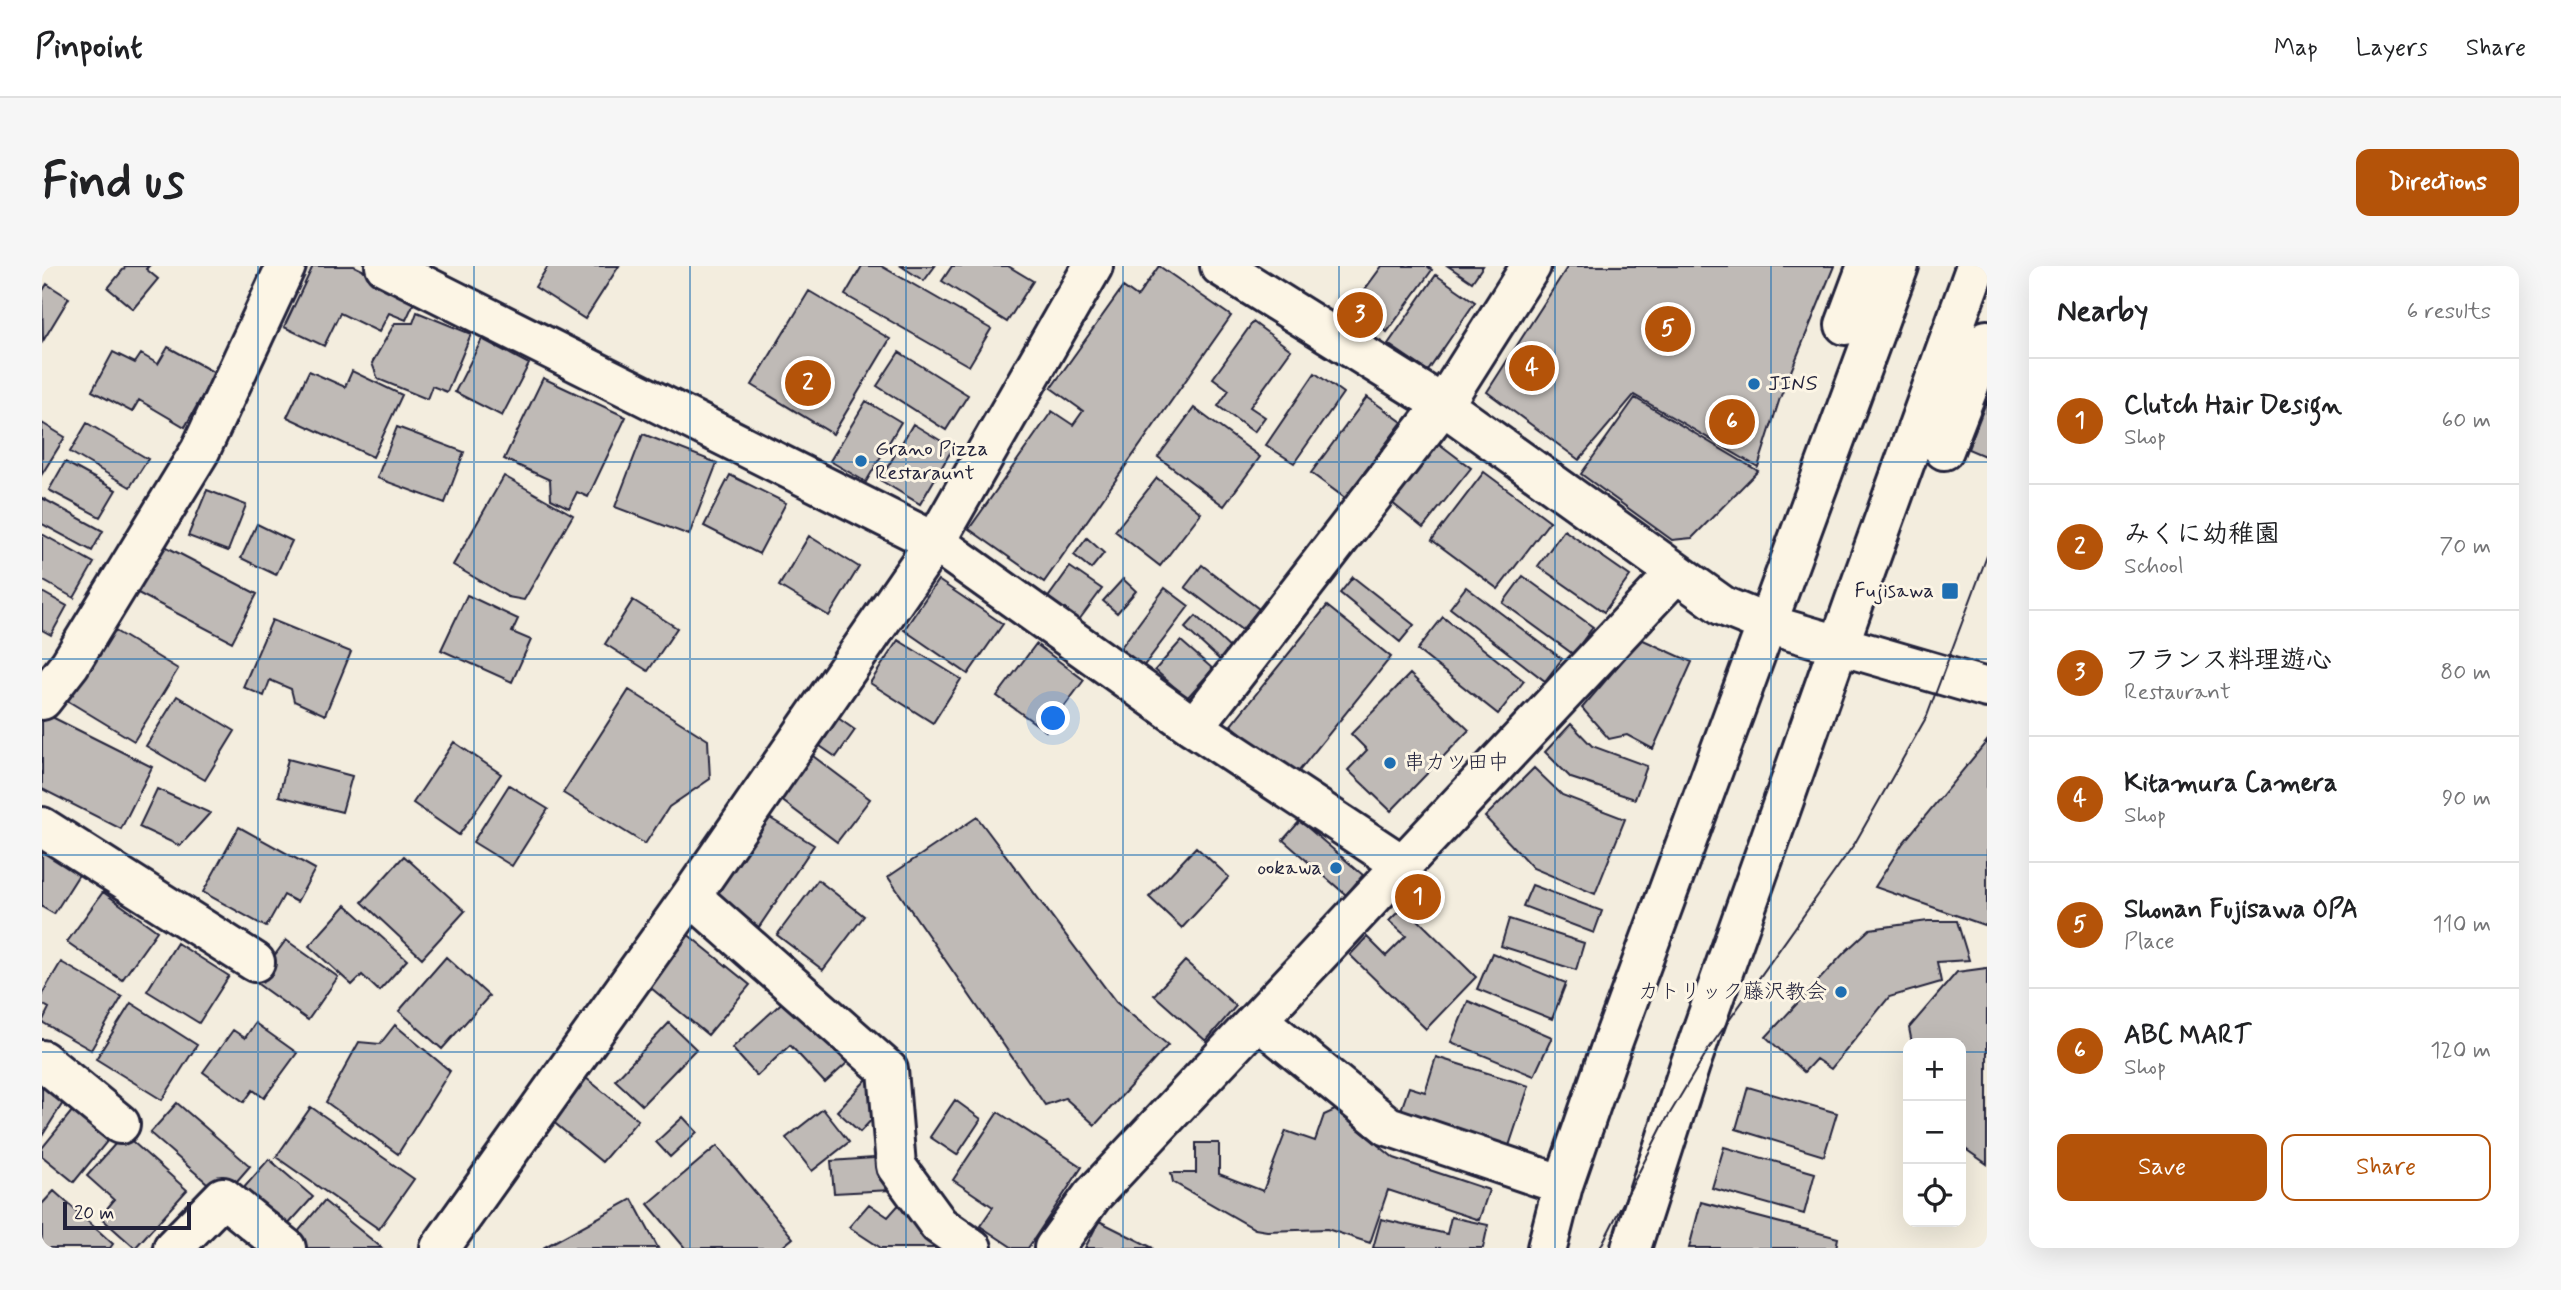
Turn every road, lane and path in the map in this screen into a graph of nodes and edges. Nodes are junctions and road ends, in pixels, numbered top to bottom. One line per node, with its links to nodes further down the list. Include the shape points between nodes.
1 (286, 266): 17 (street, via 200,451)
2 (385, 266): 13 (street)
3 (1093, 266): 13 (street)
4 (1220, 266): 11 (street)
5 (1531, 266): 11 (street)
6 (1867, 266): 9 (street)
7 (1899, 266): 15 (street)
8 (1976, 266): 16 (street)
9 (1845, 325)
10 (1987, 340): 12 (street)
11 (1443, 405): 14 (street); 20 (street)
12 (1944, 450)
13 (935, 542): 20 (street); 23 (street)
14 (1676, 573): 15 (street, via 1723,606); 22 (street)
15 (1767, 624): 16 (street); 28 (street)
16 (1840, 645): 18 (street); 35 (street, via 1690,1065)
17 (56, 655): 19 (street)
18 (1987, 688)
19 (42, 700)
20 (1194, 727): 22 (street)
21 (42, 827): 24 (street)
22 (1403, 865): 25 (street)
23 (691, 896): 31 (street); 32 (street, via 888,1070 896,1166 939,1225)
24 (255, 962)
25 (1258, 1020): 28 (street, via 1388,1126); 33 (street, via 1092,1196)
26 (42, 1060): 27 (street)
27 (120, 1124)
28 (1563, 1185): 34 (street)
29 (173, 1248): 30 (street, via 223,1197)
30 (286, 1248)
31 (440, 1248)
32 (972, 1248)
33 (1054, 1248)
34 (1547, 1248)
35 (1631, 1248)

